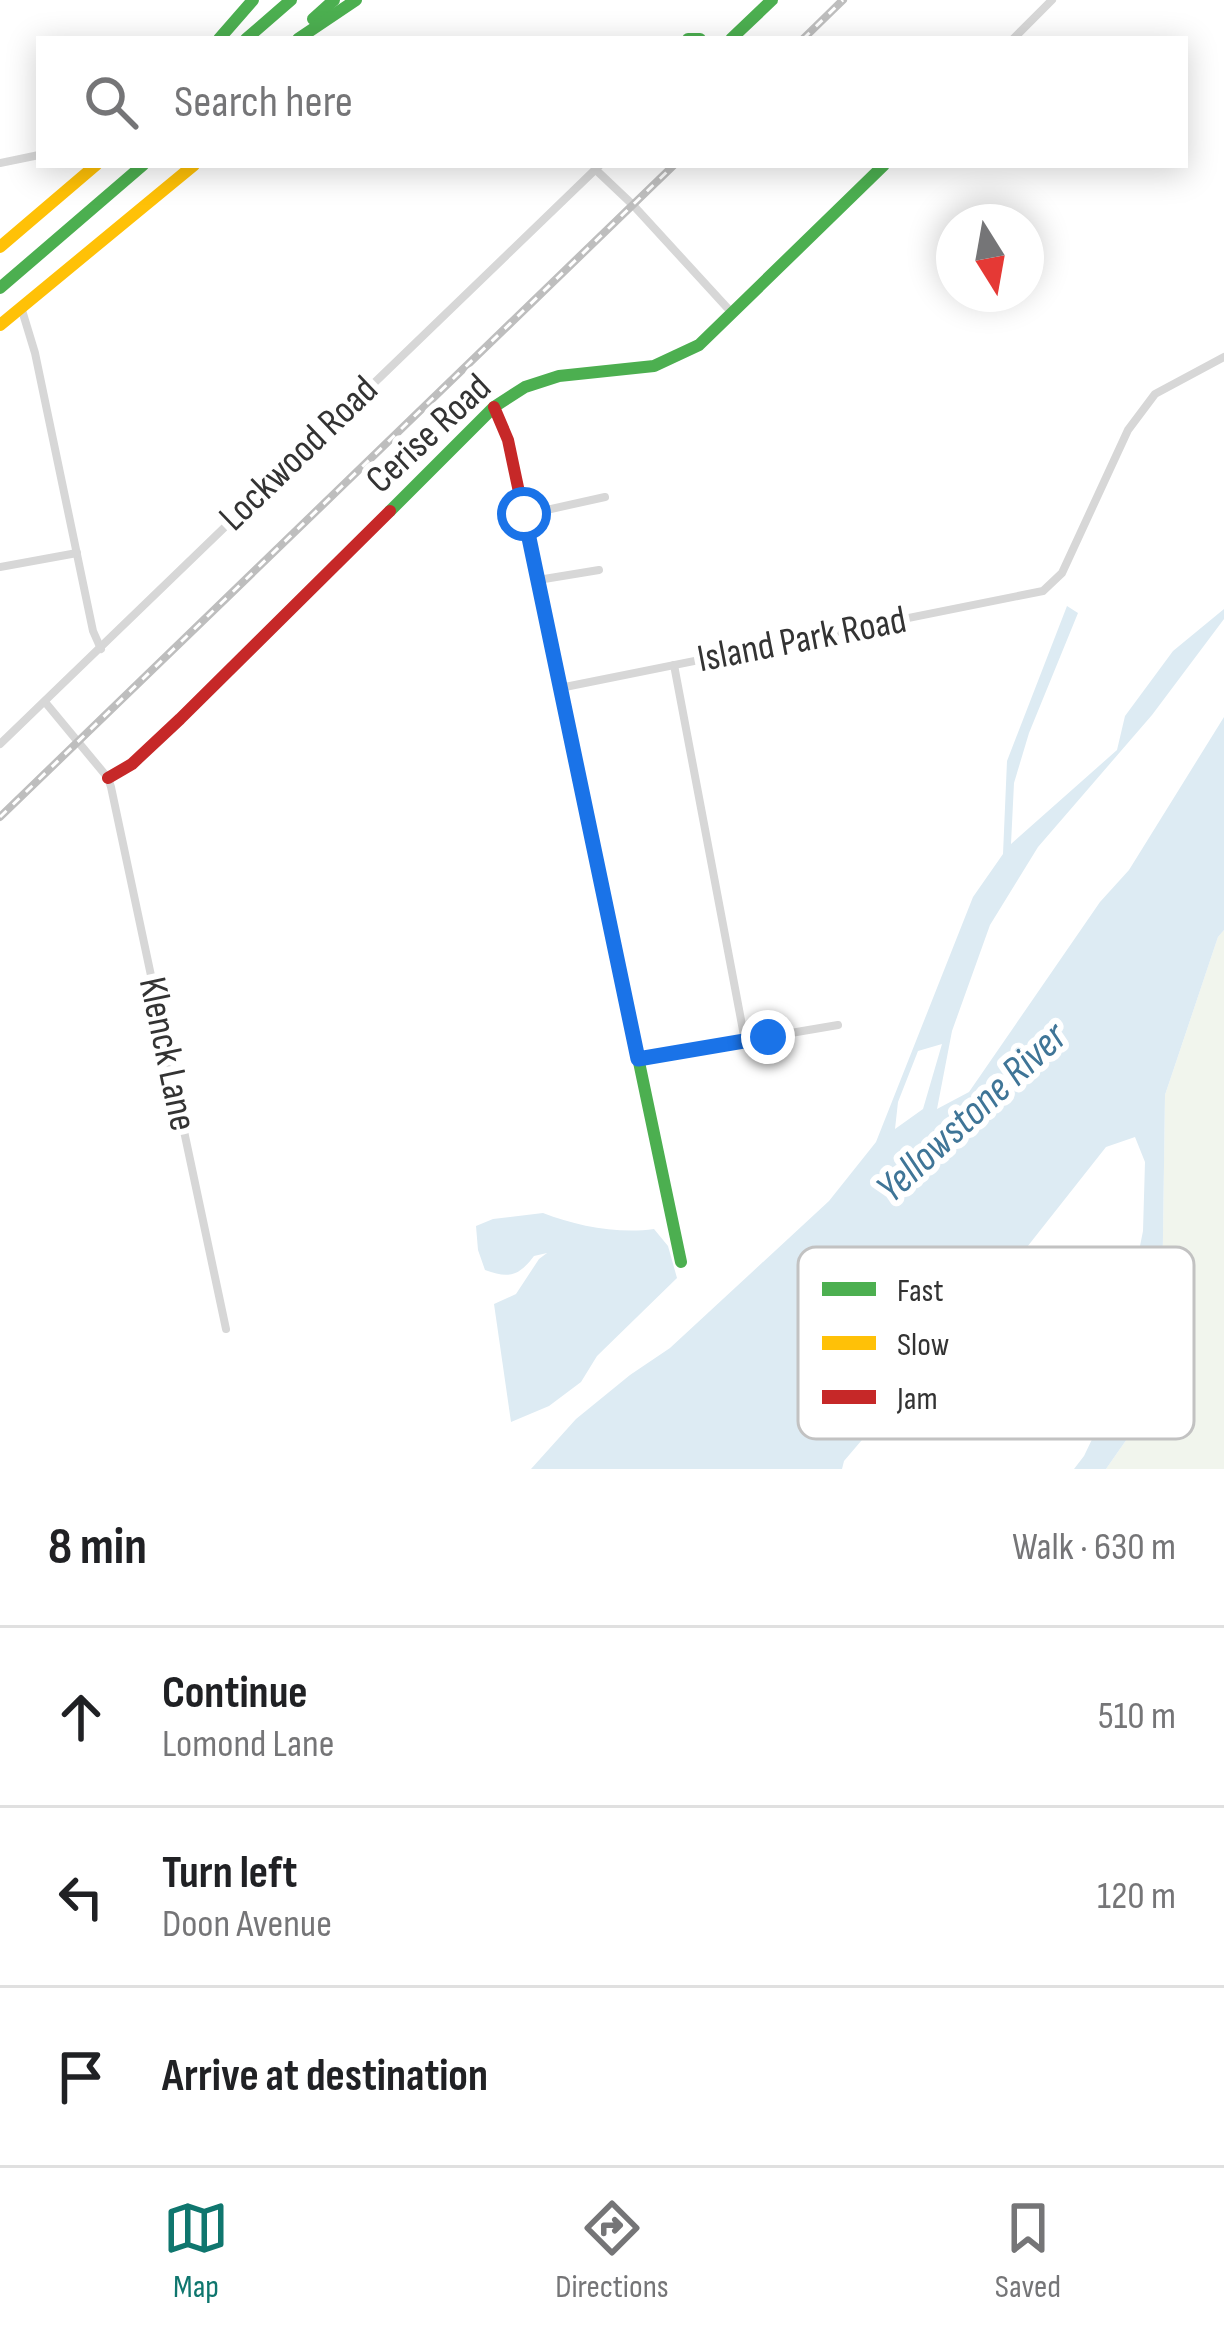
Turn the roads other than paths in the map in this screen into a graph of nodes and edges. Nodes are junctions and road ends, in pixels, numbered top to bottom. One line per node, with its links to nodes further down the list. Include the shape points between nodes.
1 (254, 0): 7 (main road)
2 (291, 0): 8 (main road)
3 (334, 0): 9 (main road)
4 (356, 0): 10 (main road)
5 (772, 0): 11 (main road)
6 (1052, 0): 12 (street)
7 (222, 36)
8 (249, 36)
9 (297, 36)
10 (299, 36)
11 (734, 36)
12 (1015, 36)
13 (36, 156): 14 (street)
14 (0, 163)
15 (92, 168): 21 (main road)
16 (140, 168): 22 (main road)
17 (190, 168): 23 (main road)
18 (597, 168): 34 (street, Lockwood Road)
19 (599, 168): 24 (street)
20 (881, 168): 24 (main road, Cerise Road)
21 (0, 247)
22 (0, 288)
23 (21, 308): 25 (main road); 30 (street)
24 (732, 313): 27 (main road, Cerise Road, via 699,345 654,366 559,376)
25 (0, 325)
26 (1224, 357): 35 (street, Island Park Road, via 1155,394 1128,430 1062,573 1043,591)
27 (494, 407): 29 (main road); 39 (main road, Cerise Road, via 180,719)
28 (605, 497): 29 (street)
29 (524, 514): 33 (main road)
30 (77, 553): 31 (street); 34 (street)
31 (0, 567)
32 (599, 570): 33 (street)
33 (538, 580): 36 (main road)
34 (100, 649): 37 (street, Lockwood Road)
35 (674, 665): 36 (street, Island Park Road); 41 (street)
36 (560, 688): 42 (main road)
37 (45, 702): 38 (street, Lockwood Road); 39 (street)
38 (0, 745)
39 (108, 778): 44 (street, Klenck Lane)
40 (838, 1025): 41 (street)
41 (746, 1041): 42 (street)
42 (638, 1059): 43 (main road)
43 (681, 1262)
44 (226, 1330)

